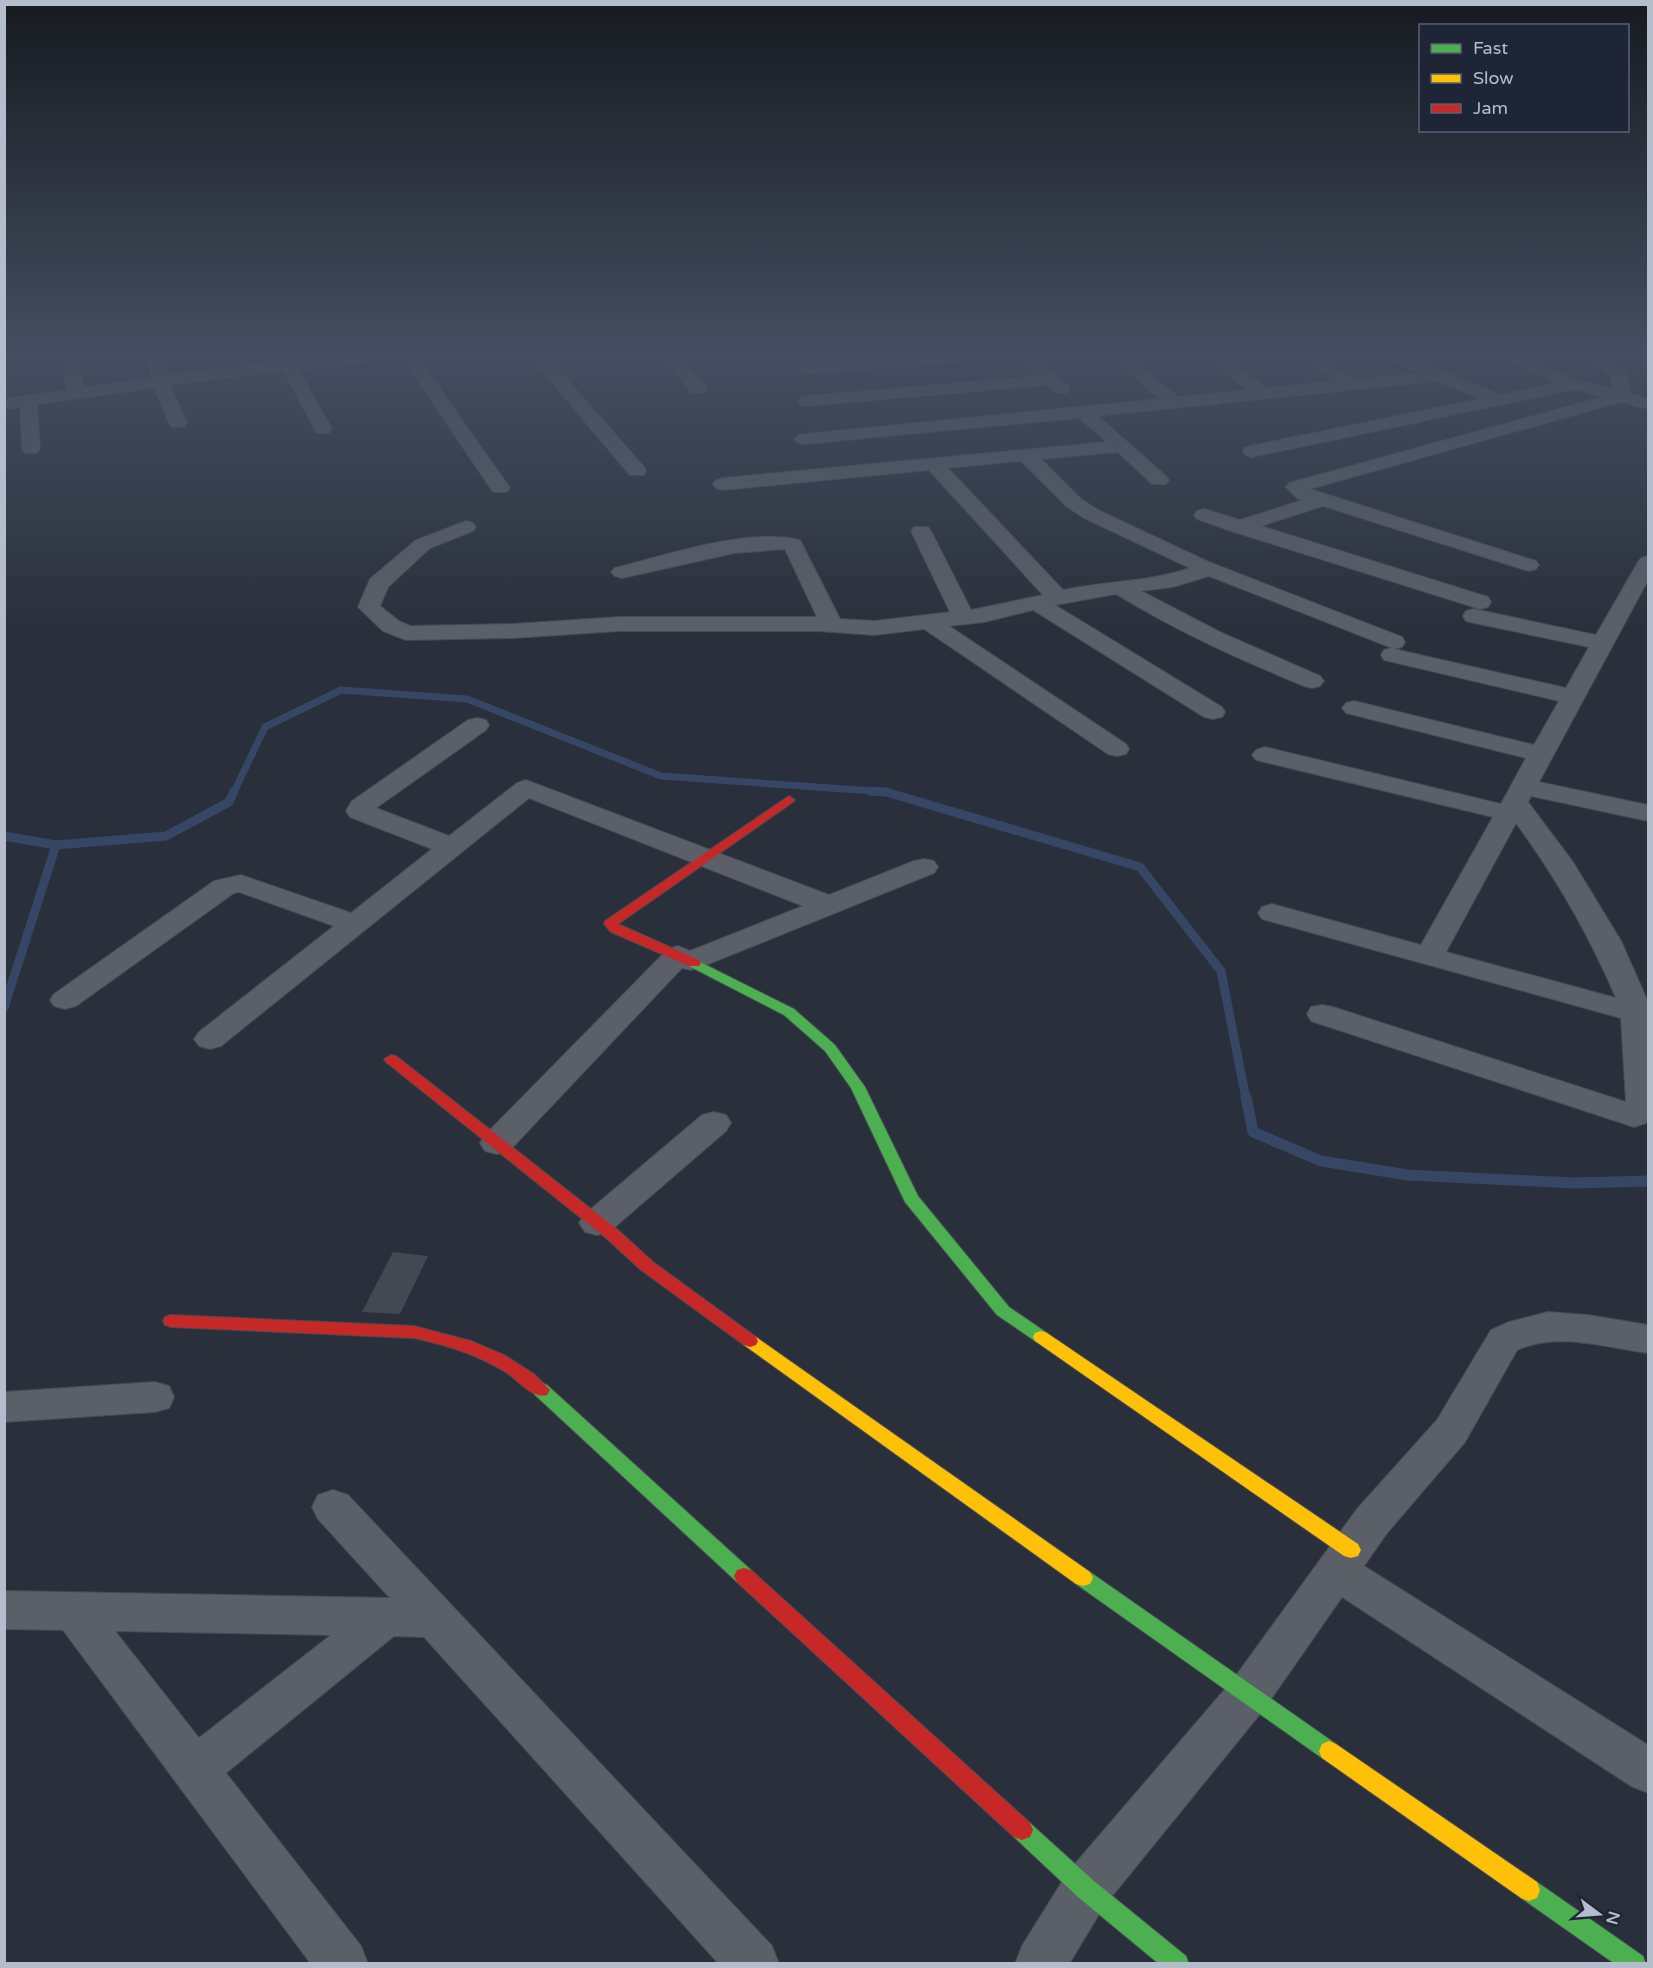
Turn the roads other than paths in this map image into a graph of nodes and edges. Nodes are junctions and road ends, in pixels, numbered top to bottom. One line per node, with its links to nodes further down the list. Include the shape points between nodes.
1 (31, 446): 7 (street)
2 (471, 446): 14 (street)
3 (615, 446): 11 (street)
4 (1122, 446): 9 (street); 12 (street)
5 (1277, 446): 8 (street)
6 (1444, 446): 15 (street, via 1296,487)
7 (31, 449)
8 (1252, 451)
9 (1026, 455): 10 (street); 21 (street, via 1074,503 1091,514)
10 (934, 464): 13 (street); 25 (street)
11 (637, 471)
12 (1159, 480)
13 (723, 484)
14 (500, 488)
15 (1323, 500): 18 (street); 20 (street)
16 (1204, 515): 18 (street)
17 (466, 527): 29 (street, via 423,544 378,584 369,607 406,633 619,624)
18 (1238, 527): 30 (street, via 1477,609)
19 (921, 531): 27 (street)
20 (1529, 565)
21 (1209, 569): 24 (street, via 1173,581); 32 (street, via 1393,649)
22 (1646, 571): 30 (street)
23 (622, 572): 29 (street, via 752,544 784,541 793,544)
24 (1120, 587): 25 (street); 31 (street, via 1189,628)
25 (1058, 598): 26 (street)
26 (1036, 603): 27 (street); 34 (street)
27 (964, 618): 28 (street)
28 (929, 622): 29 (street, via 875,628); 36 (street)
29 (832, 625)
30 (1603, 643): 32 (street)
31 (1312, 681)
32 (1573, 697): 38 (street)
33 (1354, 708): 38 (street)
34 (1213, 712)
35 (477, 724): 42 (street, via 359,811)
36 (1117, 749)
37 (1265, 754): 40 (street)
38 (1540, 754): 40 (street)
39 (789, 800): 43 (street)
40 (1514, 800): 41 (street); 48 (street); 51 (street, via 1559,862 1606,941)
41 (1648, 813)
42 (452, 847): 43 (street, via 526,788); 47 (street)
43 (707, 857): 45 (street); 49 (street, via 610,924)
44 (924, 867): 45 (street)
45 (831, 904): 49 (street)
46 (1272, 913): 48 (street)
47 (354, 924): 50 (street, via 241,884 224,887); 53 (street)
48 (1429, 956): 51 (street)
49 (685, 958): 56 (street); 63 (street, via 789,1012 830,1048 858,1087 911,1198 1003,1311)
50 (65, 1000)
51 (1636, 1013): 52 (street, via 1643,1101 1634,1116)
52 (1322, 1014)
53 (210, 1039)
54 (391, 1059): 56 (street)
55 (714, 1123): 57 (street)
56 (496, 1143): 57 (street)
57 (597, 1223): 68 (street, via 685,1295)
58 (171, 1321): 71 (street, via 434,1335 477,1350 523,1373)
59 (1648, 1338): 63 (street, via 1548,1326 1504,1340 1450,1431 1372,1521)
60 (155, 1397): 61 (street)
61 (4, 1407)
62 (333, 1507): 67 (street)
63 (1344, 1560): 68 (street); 70 (street)
64 (4, 1610): 65 (street)
65 (75, 1612): 66 (street); 69 (street)
66 (386, 1617): 67 (street); 69 (street)
67 (436, 1618): 73 (street)
68 (1248, 1695): 71 (street); 76 (street)
69 (195, 1770): 72 (street)
70 (1648, 1771)
71 (1086, 1889): 74 (street); 75 (street)
72 (343, 1964)
73 (754, 1964)
74 (1040, 1964)
75 (1178, 1964)
76 (1635, 1964)

